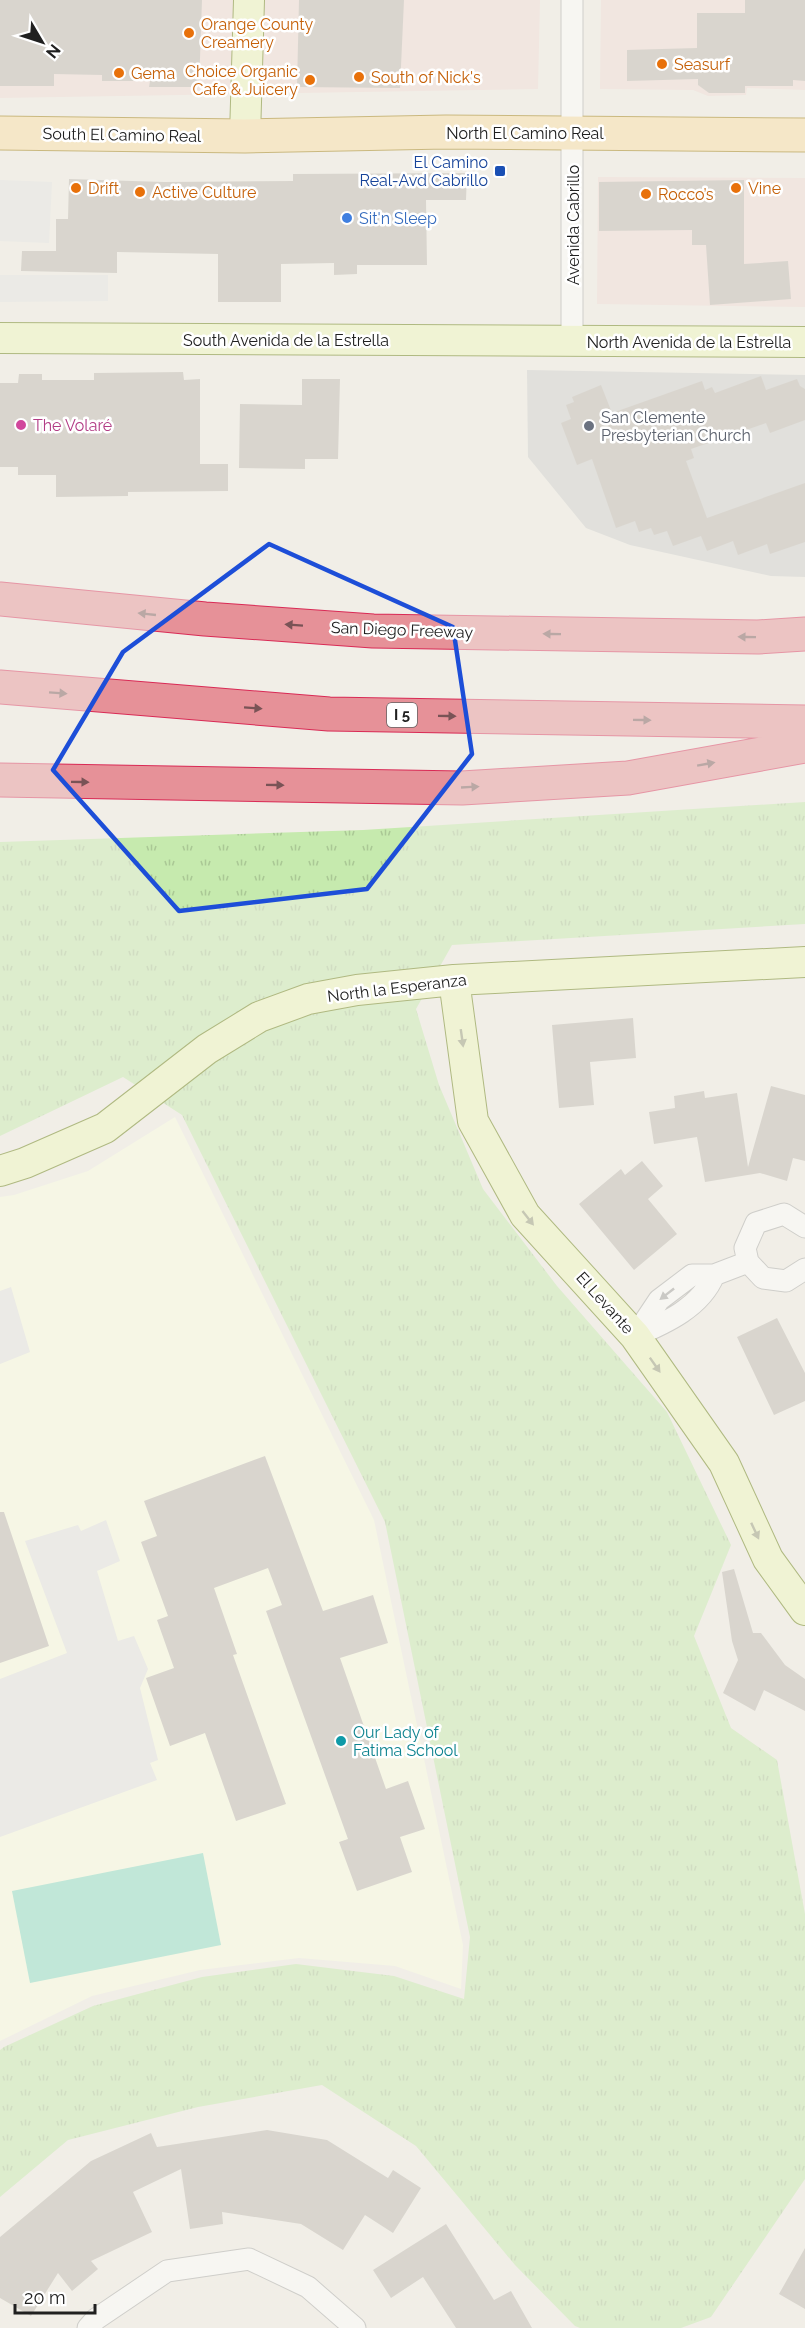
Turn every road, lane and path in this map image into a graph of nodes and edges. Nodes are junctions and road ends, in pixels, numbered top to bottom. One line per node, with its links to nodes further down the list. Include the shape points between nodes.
1 (249, 0): 6 (street)
2 (572, 0): 4 (street, Avenida Cabrillo)
3 (0, 133): 6 (main road, South El Camino Real)
4 (573, 133): 5 (main road, North El Camino Real); 6 (main road, North El Camino Real); 8 (street, Avenida Cabrillo)
5 (805, 135)
6 (245, 136)
7 (0, 338): 8 (street, South Avenida de la Estrella)
8 (572, 342): 9 (street, North Avenida de la Estrella)
9 (805, 342)
10 (0, 599): 11 (highway, San Diego Freeway, one-way to 10, via 758,637 373,631)
11 (805, 634)
12 (0, 687): 13 (highway, I 5, one-way to 13, via 329,714)
13 (805, 722)
14 (805, 746): 15 (highway, one-way to 14, via 462,788 627,778)
15 (0, 780)
16 (805, 962): 17 (street, North la Esperanza)
17 (454, 980): 18 (street, North la Esperanza, via 308,999 259,1017 207,1049 105,1128); 22 (street, El Levante, one-way to 22, via 473,1121 525,1215)
18 (0, 1171)
19 (805, 1227): 20 (street, via 784,1214 756,1223 745,1248)
20 (748, 1262): 21 (street, via 763,1278 786,1281); 22 (street, via 714,1275 692,1275 659,1300)
21 (805, 1269)
22 (635, 1336): 23 (street, El Levante, one-way to 23, via 724,1463 768,1559)
23 (805, 1610)
24 (87, 2328): 25 (street, via 167,2271 249,2259 308,2287)
25 (356, 2328)

